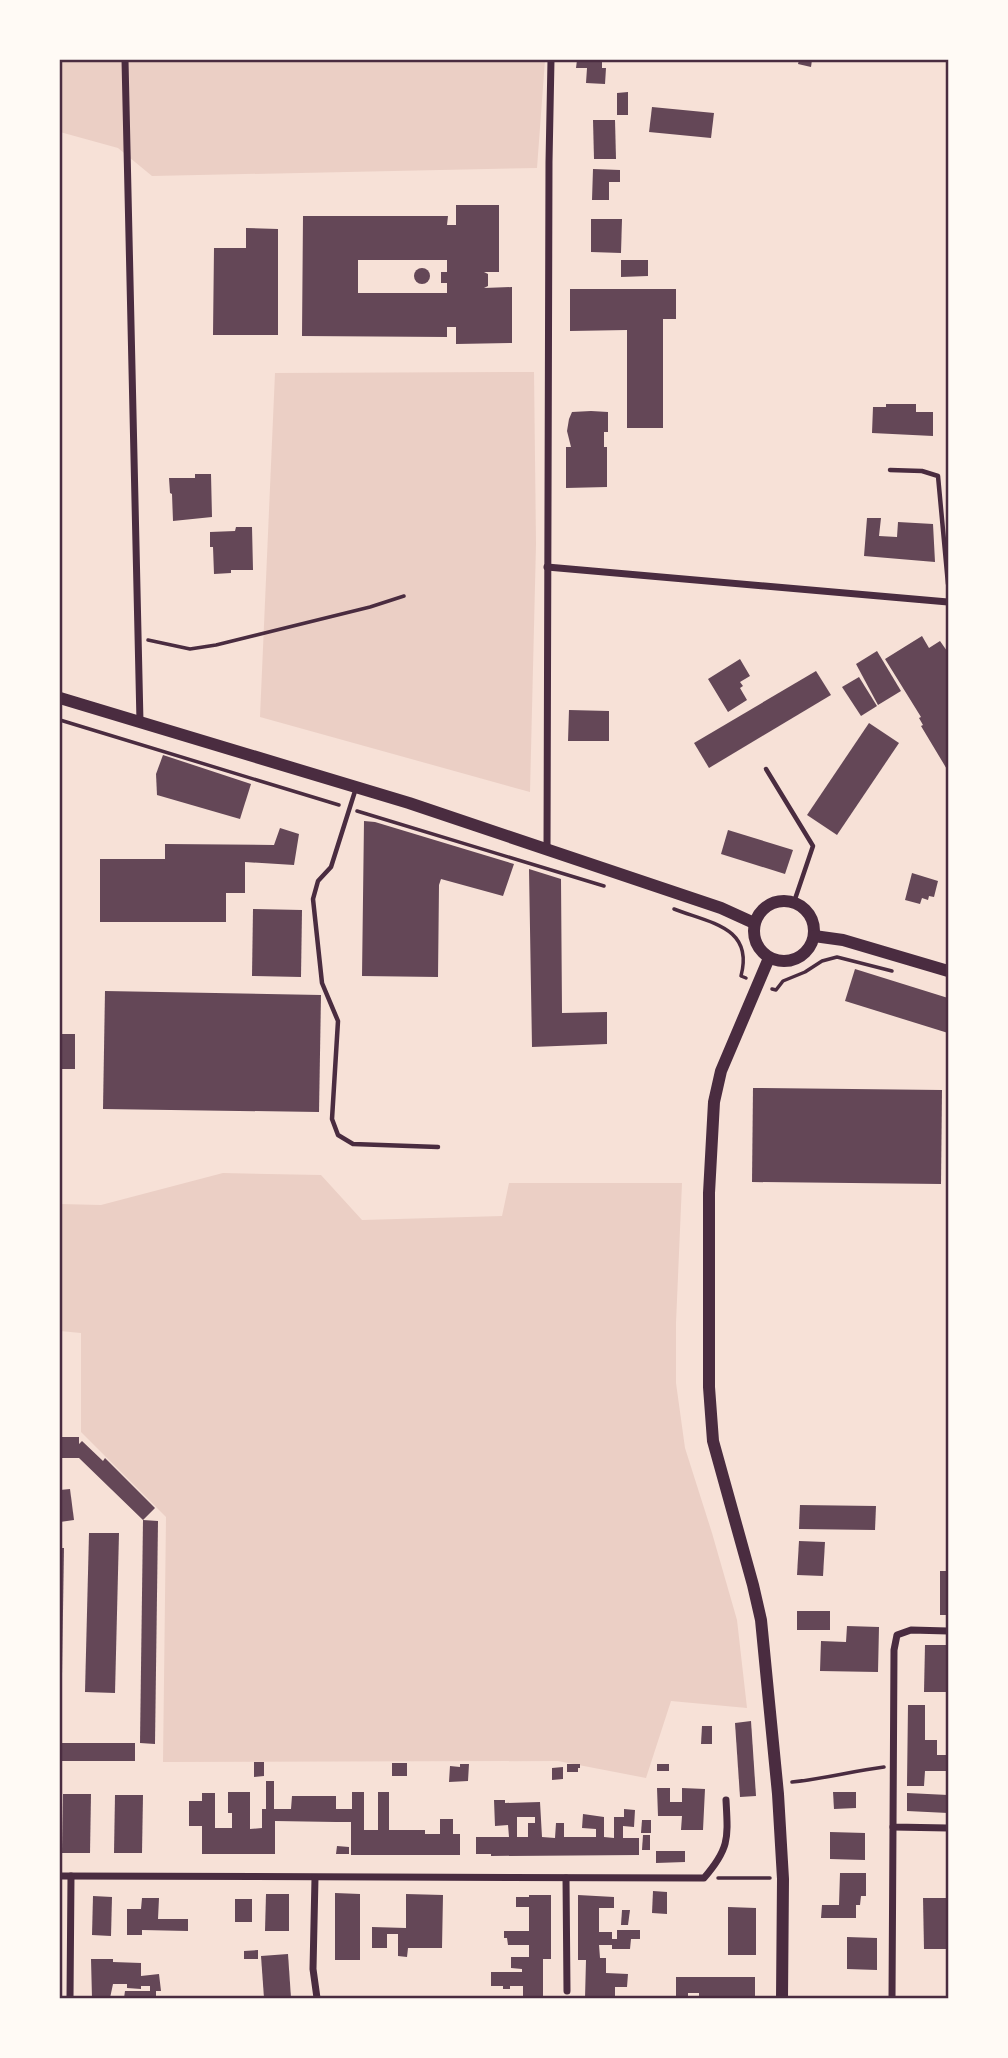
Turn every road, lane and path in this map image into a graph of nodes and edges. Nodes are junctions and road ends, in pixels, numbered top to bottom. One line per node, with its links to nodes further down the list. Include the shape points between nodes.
1 (125, 60): 8 (street)
2 (551, 60): 4 (street)
3 (890, 470): 5 (lane, via 938,476)
4 (547, 567): 7 (street); 15 (street)
5 (948, 584)
6 (404, 596): 8 (path, via 216,645 190,649)
7 (948, 602)
8 (139, 638): 11 (street)
9 (60, 698): 11 (main road)
10 (60, 720): 14 (path)
11 (140, 722): 13 (main road)
12 (766, 769): 17 (lane, via 813,846)
13 (356, 787): 14 (lane); 15 (main road)
14 (349, 808): 16 (path); 26 (lane, via 331,867 318,881 313,899 322,983 338,1021 332,1119 338,1135 353,1144)
15 (547, 848): 19 (main road)
16 (616, 890)
17 (793, 902): 19 (main road, via 774,902); 20 (main road, via 812,919)
18 (666, 906): 24 (path, via 727,929 736,937 745,961)
19 (754, 923): 21 (main road, via 757,947)
20 (814, 936): 21 (main road, via 797,958); 22 (main road)
21 (769, 958): 29 (main road, via 721,1071 715,1102 709,1193 709,1387 713,1441 761,1620)
22 (948, 971)
23 (899, 973): 25 (path, via 837,957 783,981)
24 (741, 976)
25 (776, 990)
26 (438, 1147)
27 (948, 1631): 28 (street, via 911,1630 897,1635)
28 (893, 1766): 29 (path); 31 (street)
29 (778, 1783): 38 (main road)
30 (726, 1800): 37 (street, via 728,1838 720,1860)
31 (893, 1827): 32 (street); 43 (street)
32 (948, 1828)
33 (60, 1876): 34 (street)
34 (71, 1876): 35 (street); 40 (street)
35 (315, 1878): 36 (street); 41 (street, via 313,1969)
36 (566, 1878): 37 (street); 39 (street)
37 (704, 1878): 38 (path)
38 (783, 1879): 42 (main road)
39 (567, 1991)
40 (69, 1998)
41 (317, 1998)
42 (782, 1998)
43 (892, 1998)

